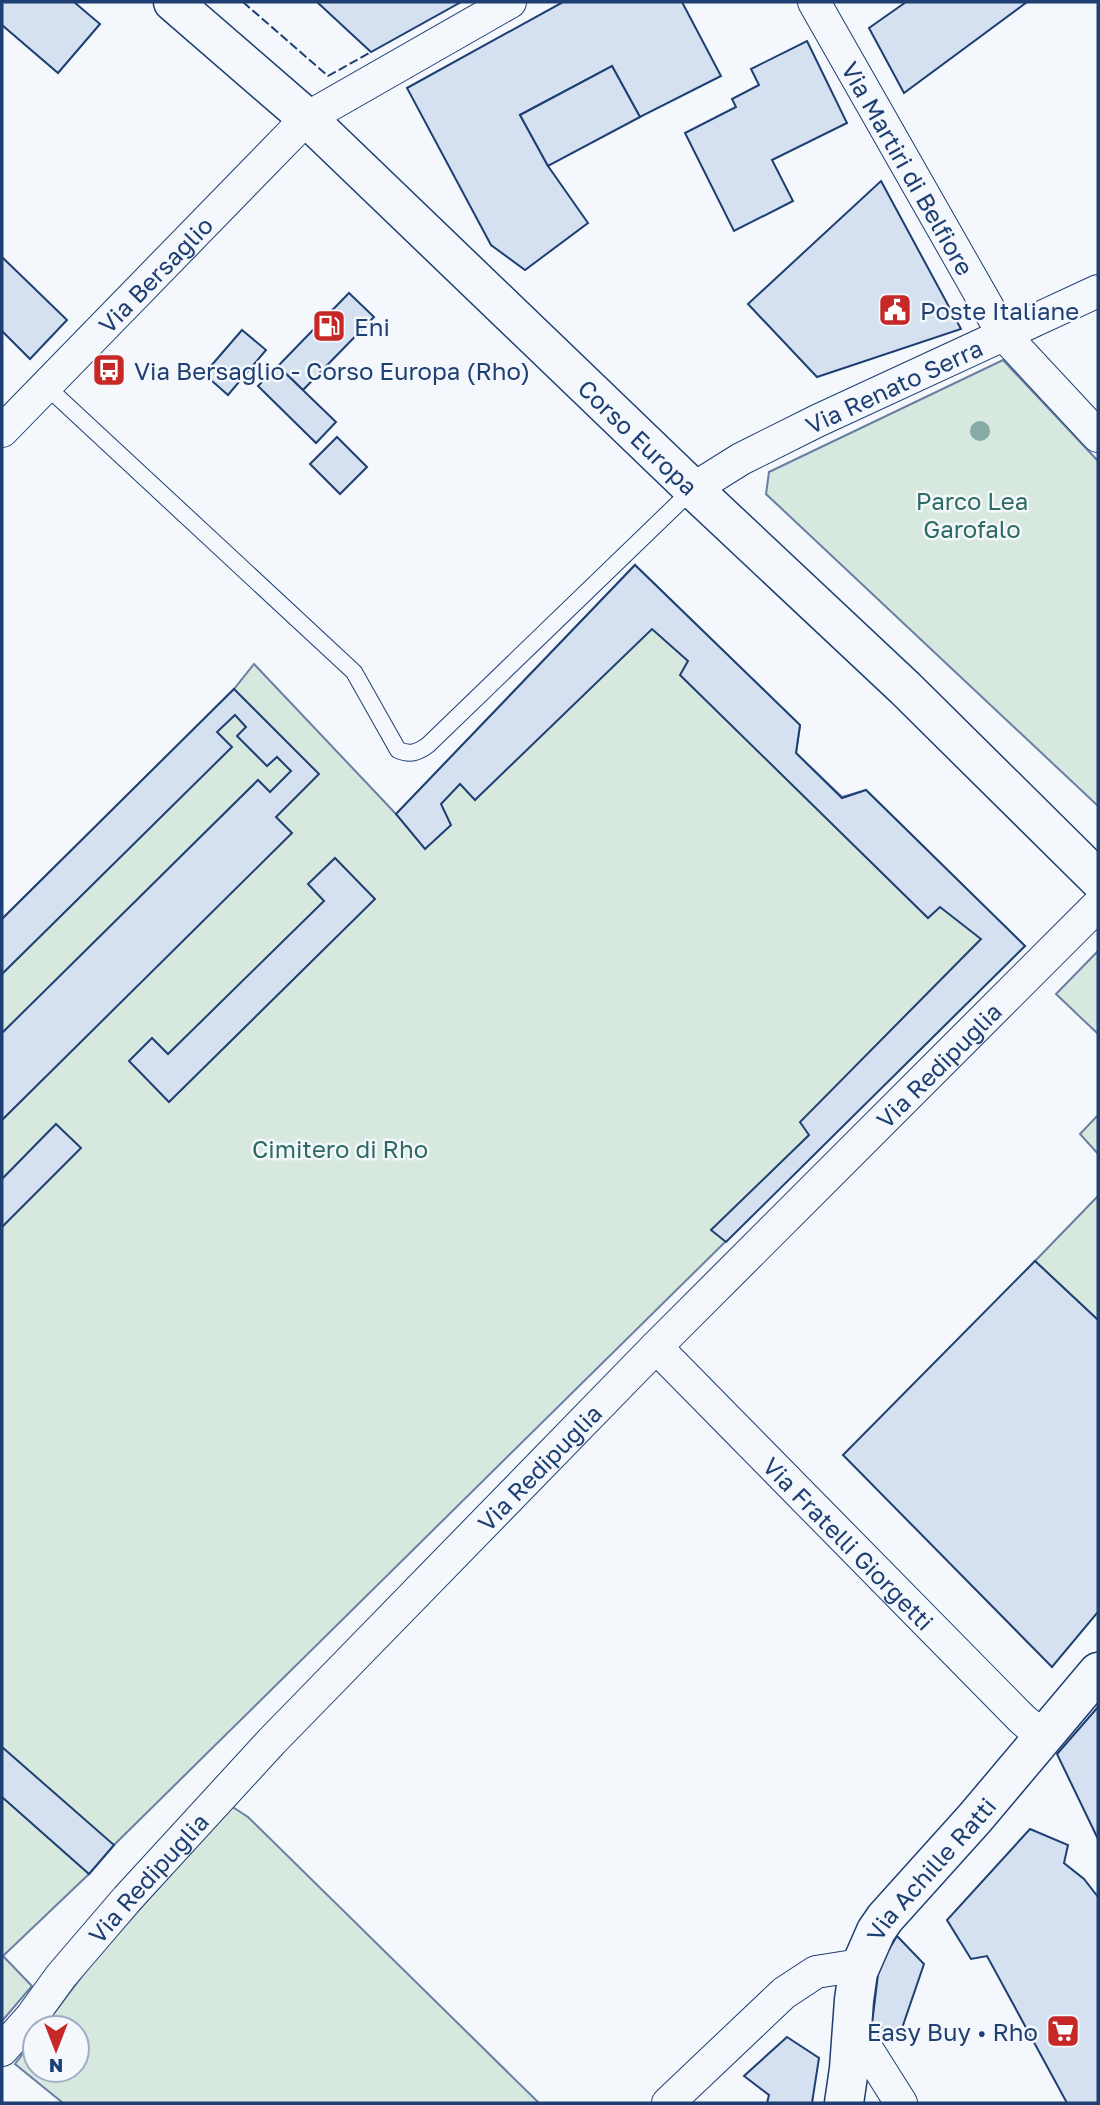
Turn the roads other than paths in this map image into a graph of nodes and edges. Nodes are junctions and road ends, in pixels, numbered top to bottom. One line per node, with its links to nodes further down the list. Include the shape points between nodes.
1 (173, 2): 4 (main road, Corso Europa)
2 (510, 2): 4 (street, Via Bersaglio)
3 (814, 2): 6 (street, Via Martiri di Belfiore)
4 (307, 118): 7 (street, Via Bersaglio); 10 (main road, Corso Europa)
5 (1098, 291): 6 (street, Via Renato Serra)
6 (1003, 334): 9 (street, Via Martiri di Belfiore); 10 (street, Via Renato Serra, via 817,421)
7 (46, 386): 8 (street, Via Bersaglio); 10 (lane, via 354,672 398,750 407,754 428,745)
8 (2, 431)
9 (1098, 436)
10 (693, 489): 11 (main road, Corso Europa, via 905,688)
11 (1098, 879)
12 (1098, 905): 13 (street, Via Redipuglia)
13 (656, 1347): 15 (street, Via Fratelli Giorgetti); 18 (street, Via Redipuglia, via 272,1741 127,1899)
14 (1098, 1671): 15 (main road, Via Achille Ratti)
15 (1043, 1737): 16 (main road, Via Achille Ratti, via 885,1918)
16 (860, 1965): 17 (main road, Via Achille Ratti); 19 (street, via 816,1972 784,1993)
17 (853, 2027): 20 (main road, Via Achille Ratti); 21 (street)
18 (2, 2050)
19 (668, 2103)
20 (844, 2103)
21 (901, 2103)

